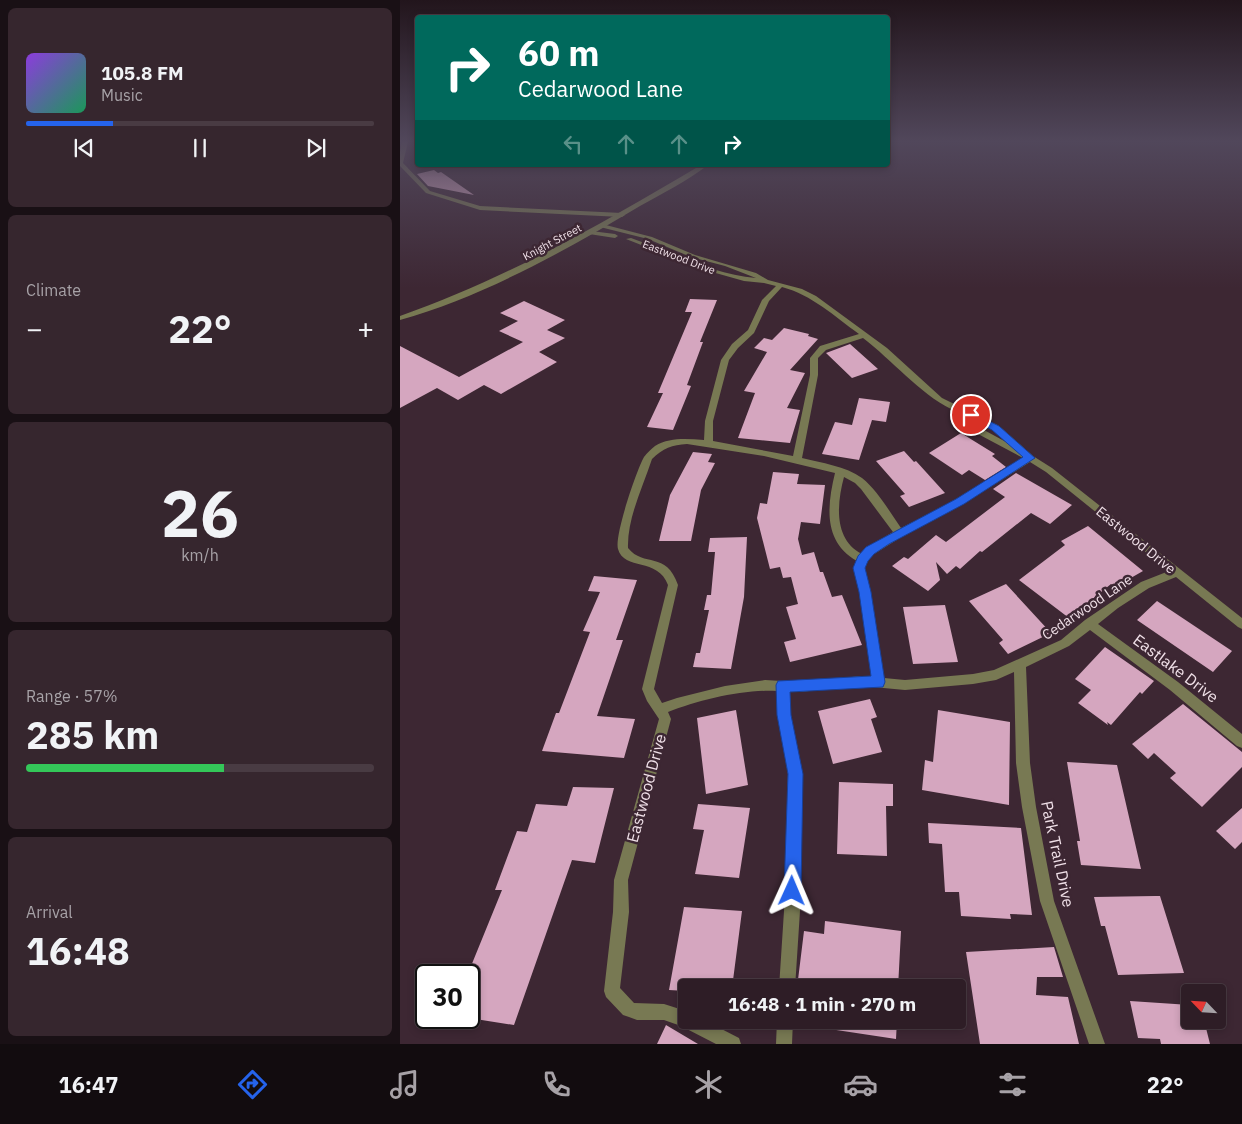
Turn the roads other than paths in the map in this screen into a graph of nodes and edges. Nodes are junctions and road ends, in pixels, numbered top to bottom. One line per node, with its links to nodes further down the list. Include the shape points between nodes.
1 (427, 191): 3 (street, via 480,208)
2 (662, 191): 3 (street, Knight Street)
3 (622, 215): 4 (street, Knight Street)
4 (602, 226): 5 (street, Knight Street); 6 (street, Eastwood Drive, via 650,238)
5 (591, 232): 6 (street, Eastwood Drive, via 638,241 692,264 744,280); 8 (street, Knight Street, via 514,273)
6 (766, 281): 7 (street, Eastwood Drive)
7 (780, 286): 9 (street, Eastwood Drive, via 814,296); 10 (street, via 766,300 751,331 725,360 709,421)
8 (400, 318)
9 (865, 334): 11 (street, Eastwood Drive, via 939,400 981,432); 12 (street, via 823,348 814,358 814,375)
10 (708, 443): 12 (street); 22 (street, via 673,442 650,455 623,540 624,552 661,567 670,575 673,585 648,689 650,700)
11 (1030, 458): 14 (street, via 960,502); 16 (street, Eastwood Drive)
12 (797, 461): 13 (street)
13 (840, 472): 14 (street, via 859,480); 15 (street, via 834,515 837,536 848,550)
14 (899, 533): 15 (street, via 870,550)
15 (863, 559): 20 (street, via 859,568)
16 (1176, 572): 17 (street, Cedarwood Lane, via 1114,604); 18 (street, Eastwood Drive)
17 (1089, 623): 19 (street, Cedarwood Lane, via 1065,643); 23 (street, Eastlake Drive)
18 (1242, 624)
19 (1020, 665): 20 (street, Cedarwood Lane, via 996,675 973,679 905,685); 30 (street, Park Trail Drive, via 1023,763 1047,901)
20 (878, 682): 21 (street, Cedarwood Lane, via 799,687)
21 (783, 685): 22 (street, Cedarwood Lane, via 725,691); 24 (street, via 784,715 795,774)
22 (661, 709): 25 (street, Eastwood Drive, via 665,719 621,880 621,912 612,991 637,1012 664,1012)
23 (1242, 742)
24 (788, 979)
25 (678, 1017)
26 (704, 1029): 28 (street, Eastwood Drive)
27 (785, 1029): 29 (street)
28 (733, 1044)
29 (784, 1044)
30 (1097, 1044)

